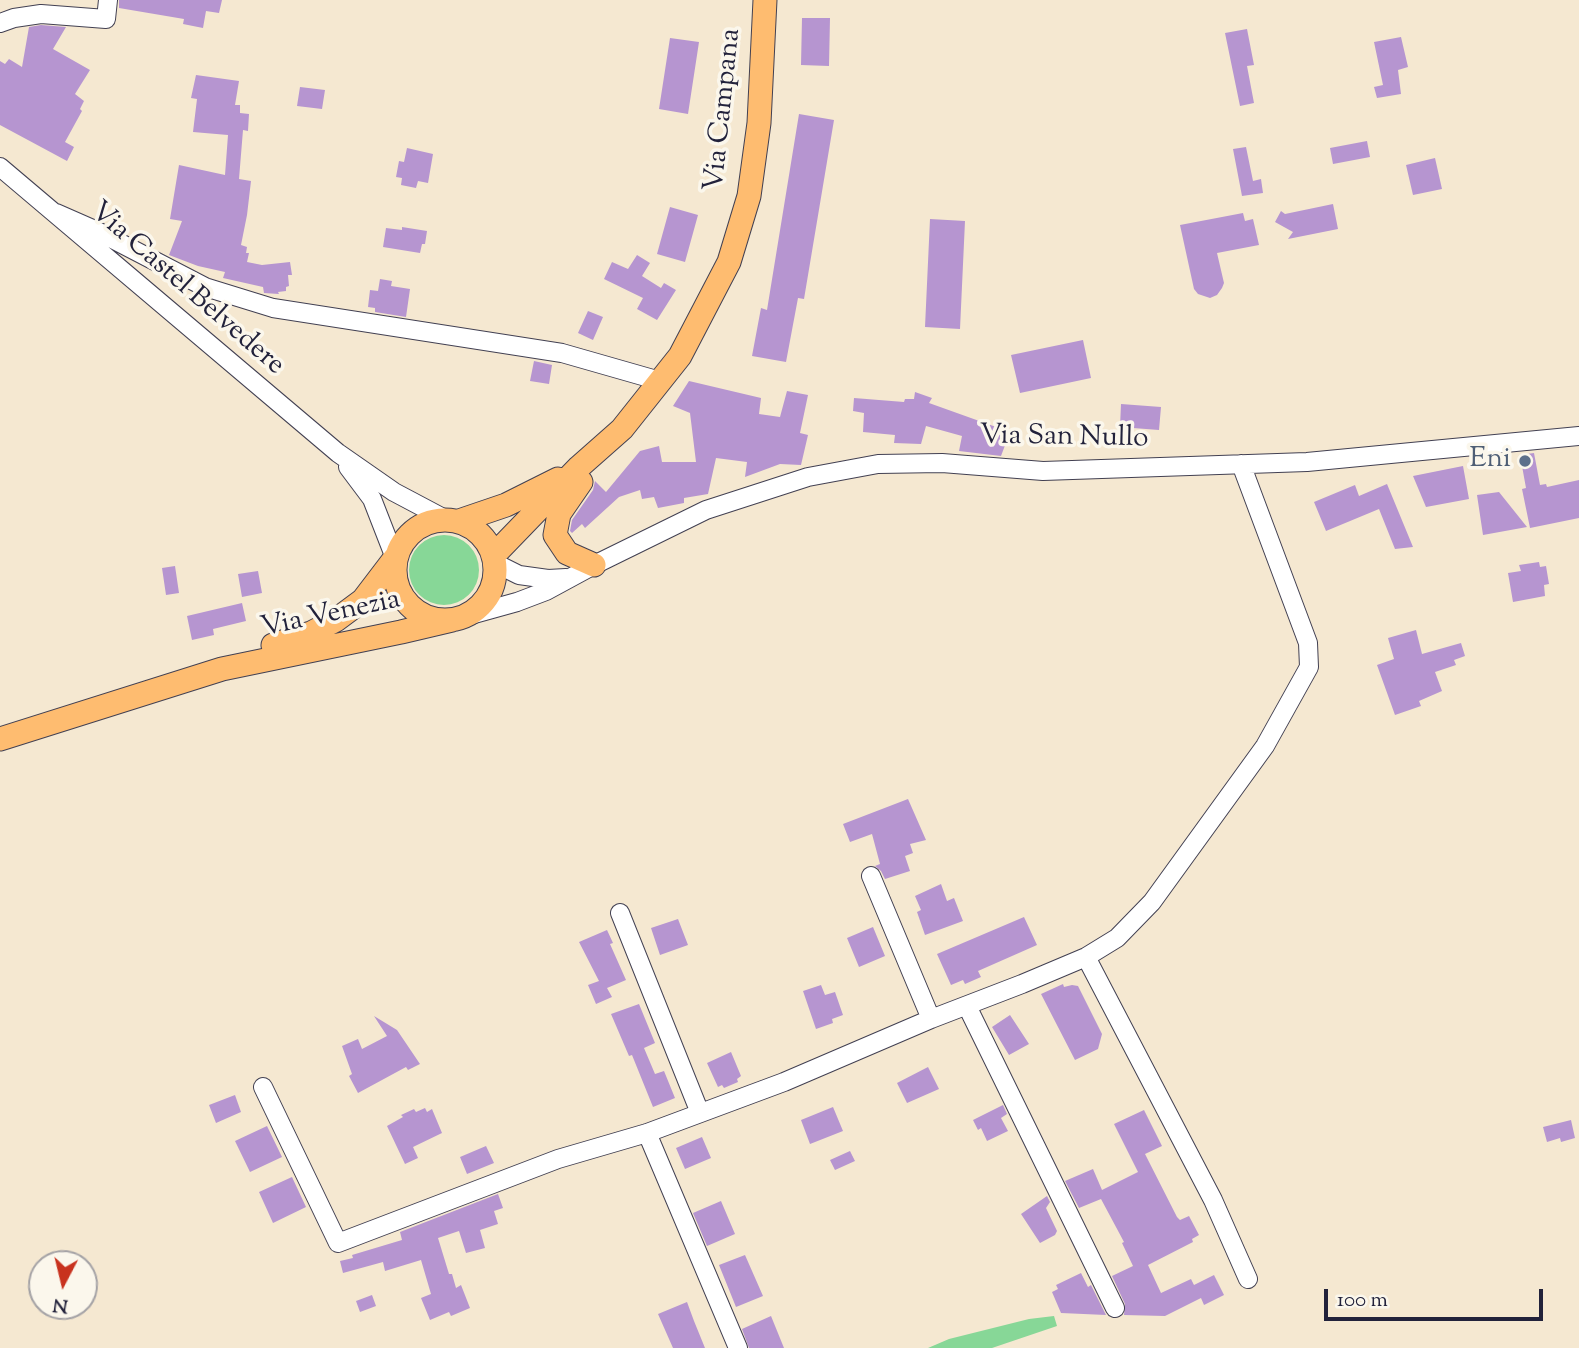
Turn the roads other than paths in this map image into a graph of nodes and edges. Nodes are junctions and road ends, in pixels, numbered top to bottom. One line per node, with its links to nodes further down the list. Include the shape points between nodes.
1 (108, 0): 3 (street, via 106,19 41,14)
2 (765, 0): 6 (main road, Via Campana, via 759,123 749,196 729,262 680,356)
3 (0, 23)
4 (0, 167): 5 (street, Via Castel Belvedere)
5 (56, 213): 6 (street, via 205,287 273,308 551,351); 9 (street, Via Castel Belvedere)
6 (660, 381): 7 (main road, Via Campana)
7 (622, 429): 11 (main road, Via Campana); 15 (main road, via 559,514 555,535 559,544 567,553)
8 (1579, 436): 10 (street, Via San Nullo)
9 (338, 453): 12 (street, via 394,492); 13 (street, via 372,499)
10 (1241, 464): 15 (street, Via San Nullo, via 1043,471 942,463 878,464 808,477 706,510); 22 (street, via 1308,643 1309,667 1265,746 1152,902 1117,938)
11 (579, 467): 12 (main road, Via Campana, via 516,500); 14 (main road, Via Campana)
12 (452, 520): 13 (main road, Via Campana, via 428,522 413,530); 14 (main road, via 483,537)
13 (395, 558): 17 (main road, via 396,586 412,608 438,620); 18 (main road, Via Venezia, via 363,600 336,620)
14 (494, 560): 16 (street, Via San Nullo, via 519,575); 17 (main road, Via Campana, via 491,589 475,610)
15 (594, 565): 16 (street, Via San Nullo)
16 (569, 578): 17 (street, Via San Nullo, via 517,602)
17 (457, 618): 18 (main road, Via Venezia)
18 (222, 669): 19 (main road, Via Venezia)
19 (0, 738)
20 (871, 876): 24 (street)
21 (620, 913): 26 (street)
22 (1086, 957): 23 (street); 28 (street, via 1213,1199)
23 (967, 1006): 24 (street); 29 (street)
24 (931, 1019): 26 (street)
25 (263, 1087): 27 (street, via 338,1243 558,1159)
26 (701, 1113): 27 (street)
27 (647, 1133): 30 (street)
28 (1248, 1279)
29 (1115, 1308)
30 (738, 1348)

